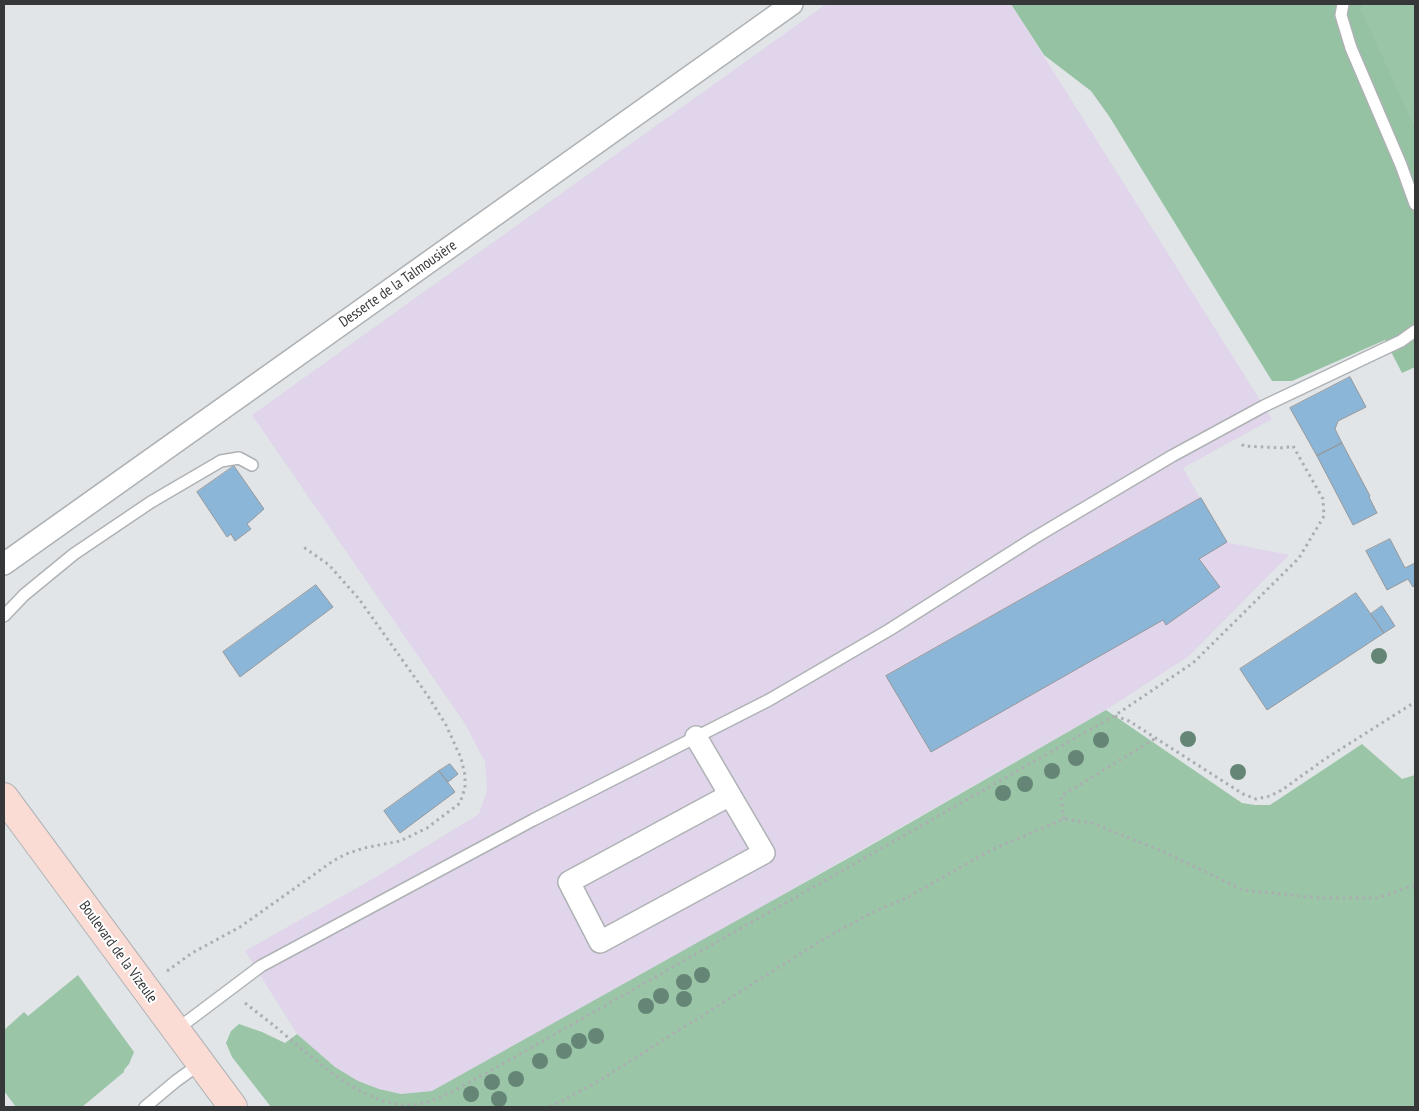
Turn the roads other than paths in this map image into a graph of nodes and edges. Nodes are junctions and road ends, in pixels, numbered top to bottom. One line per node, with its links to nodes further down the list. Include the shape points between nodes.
1 (792, 4): 6 (street, Desserte de la Talmousière)
2 (1343, 4): 3 (lane, via 1341,15 1351,48)
3 (1415, 204)
4 (1415, 332): 8 (lane, via 1264,406 1172,456 837,660)
5 (252, 465): 7 (lane, via 239,458 221,461 151,502 74,554)
6 (4, 564)
7 (4, 616)
8 (696, 737): 9 (street); 11 (lane, via 260,966)
9 (730, 795): 9 (street, via 764,853 600,942 569,882)
10 (4, 797): 11 (main road, Boulevard de la Vizeule)
11 (176, 1030): 12 (main road, Boulevard de la Vizeule)
12 (200, 1063): 13 (lane); 14 (main road, Boulevard de la Vizeule)
13 (146, 1107)
14 (233, 1107)

